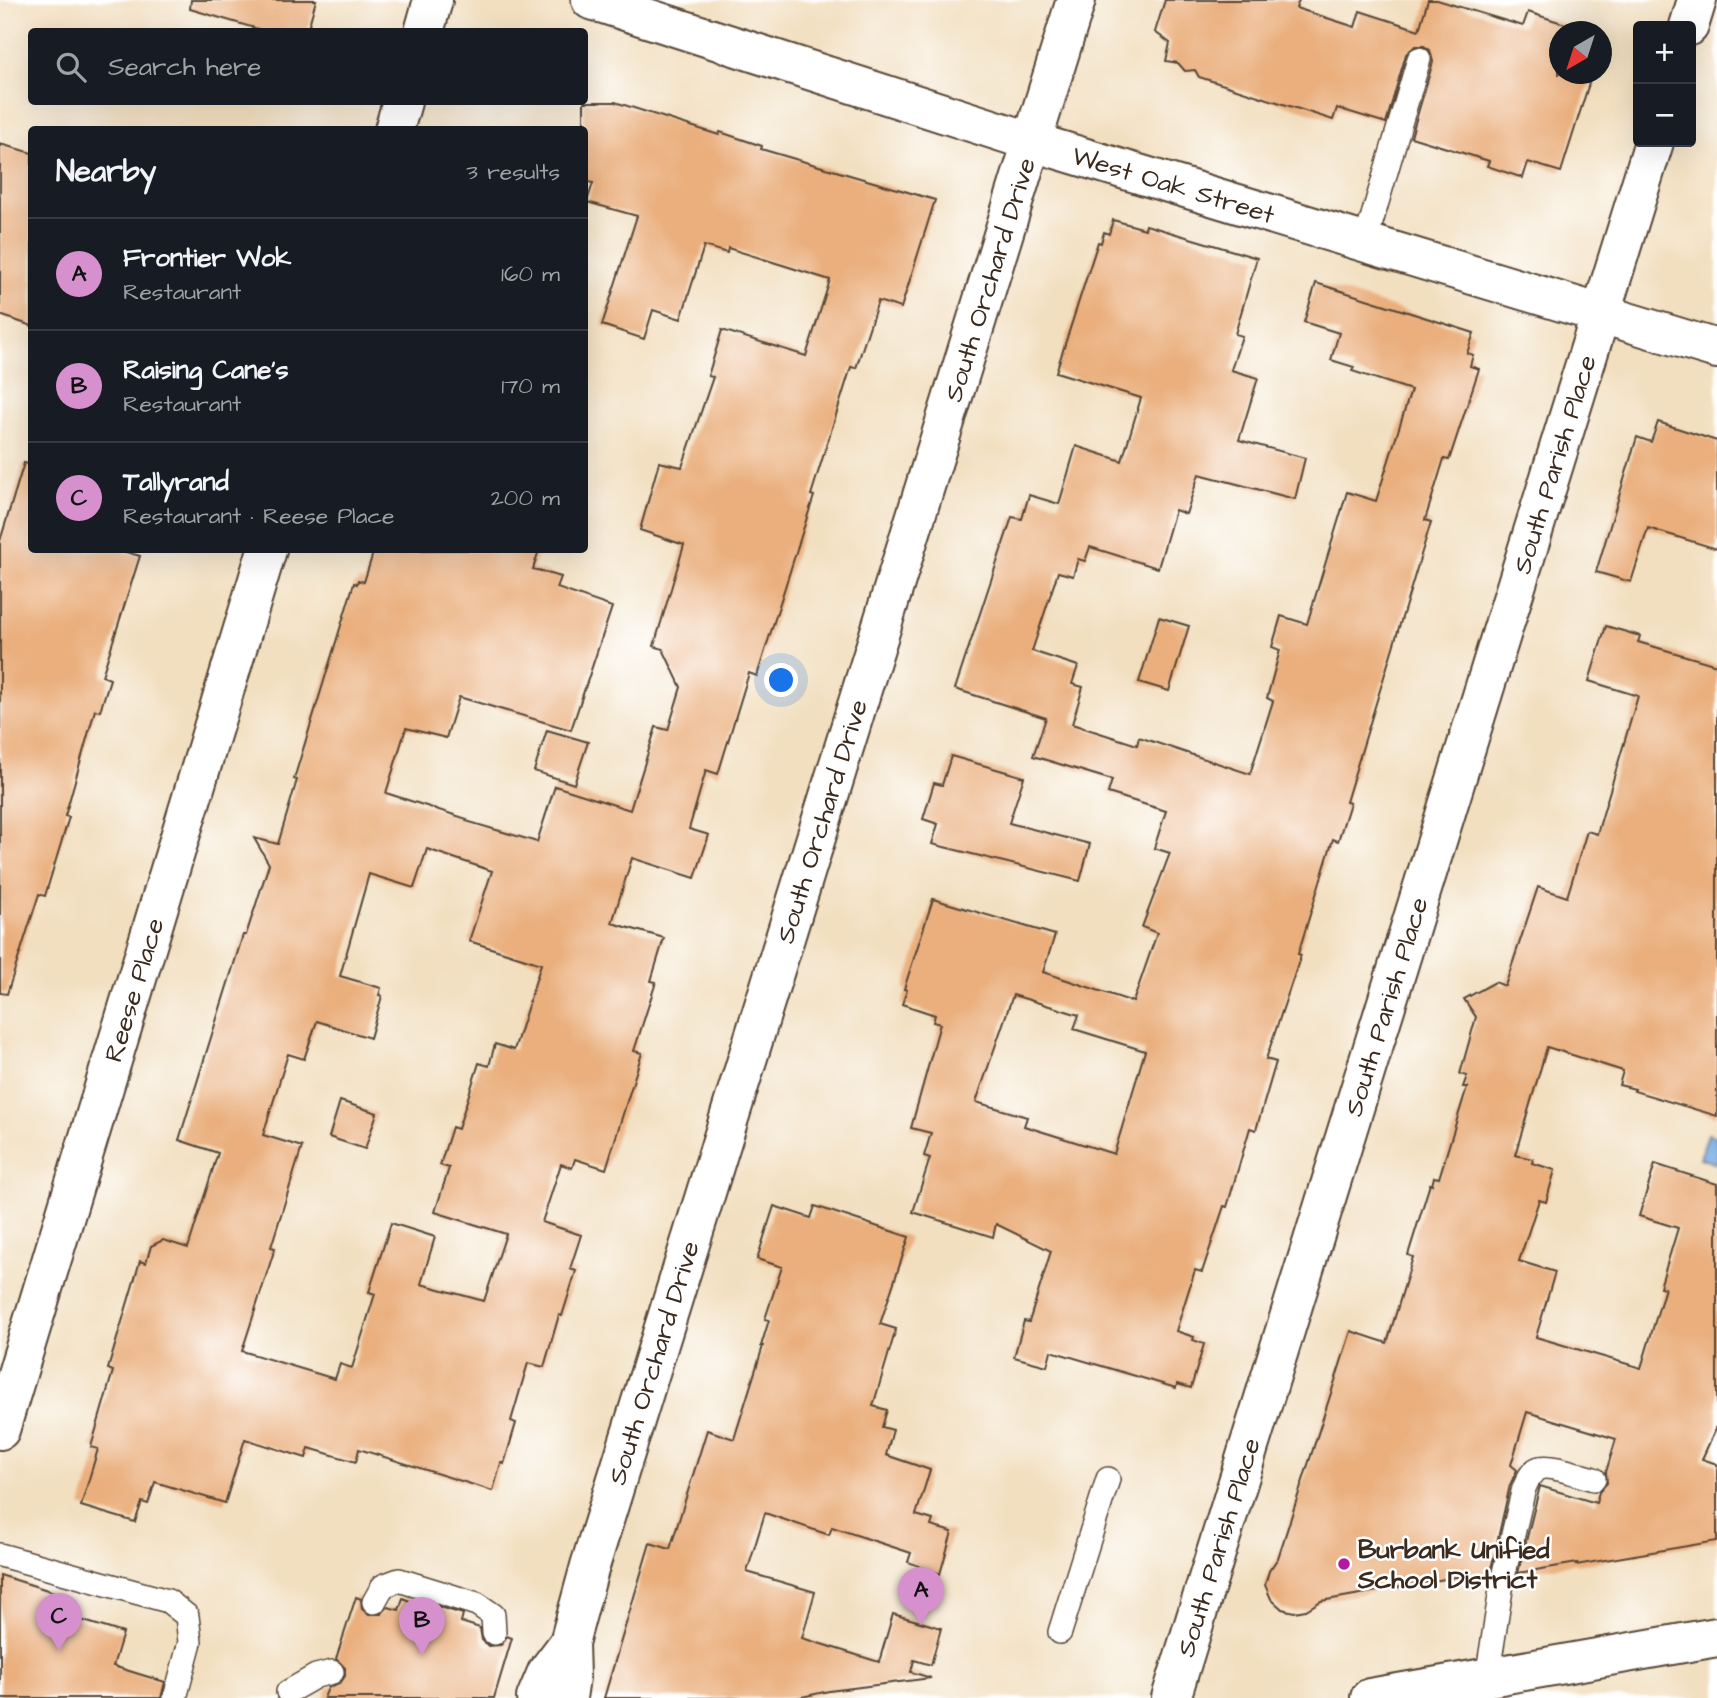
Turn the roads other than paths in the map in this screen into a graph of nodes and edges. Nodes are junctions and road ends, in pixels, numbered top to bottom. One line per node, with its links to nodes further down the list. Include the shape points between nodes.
1 (433, 0): 6 (street)
2 (591, 0): 10 (street, West Oak Street)
3 (1076, 0): 10 (street, South Orchard Drive)
4 (1697, 0): 5 (street)
5 (1691, 21)
6 (425, 28)
7 (1419, 59): 12 (lane)
8 (401, 105): 9 (street)
9 (395, 126)
10 (1033, 142): 12 (street, West Oak Street); 24 (street, South Orchard Drive)
11 (1652, 147): 13 (street, South Parish Place)
12 (1365, 243): 13 (street, West Oak Street)
13 (1601, 315): 14 (street, West Oak Street); 31 (street, South Parish Place)
14 (1717, 349)
15 (266, 553): 16 (street, Reese Place)
16 (0, 1430)
17 (1108, 1479): 21 (lane)
18 (1594, 1479): 26 (lane, via 1546,1467 1530,1476 1503,1577)
19 (0, 1555): 28 (lane, via 168,1601 187,1616 190,1642)
20 (374, 1602): 22 (lane, via 383,1586 399,1580 477,1604 493,1615)
21 (1059, 1632)
22 (494, 1633)
23 (1717, 1637): 26 (street)
24 (569, 1643): 29 (street, South Orchard Drive, via 547,1672); 30 (street, South Orchard Drive)
25 (332, 1672): 27 (lane)
26 (1486, 1678): 32 (street)
27 (288, 1692)
28 (175, 1698)
29 (537, 1698)
30 (567, 1698)
31 (1171, 1698)
32 (1370, 1698)

